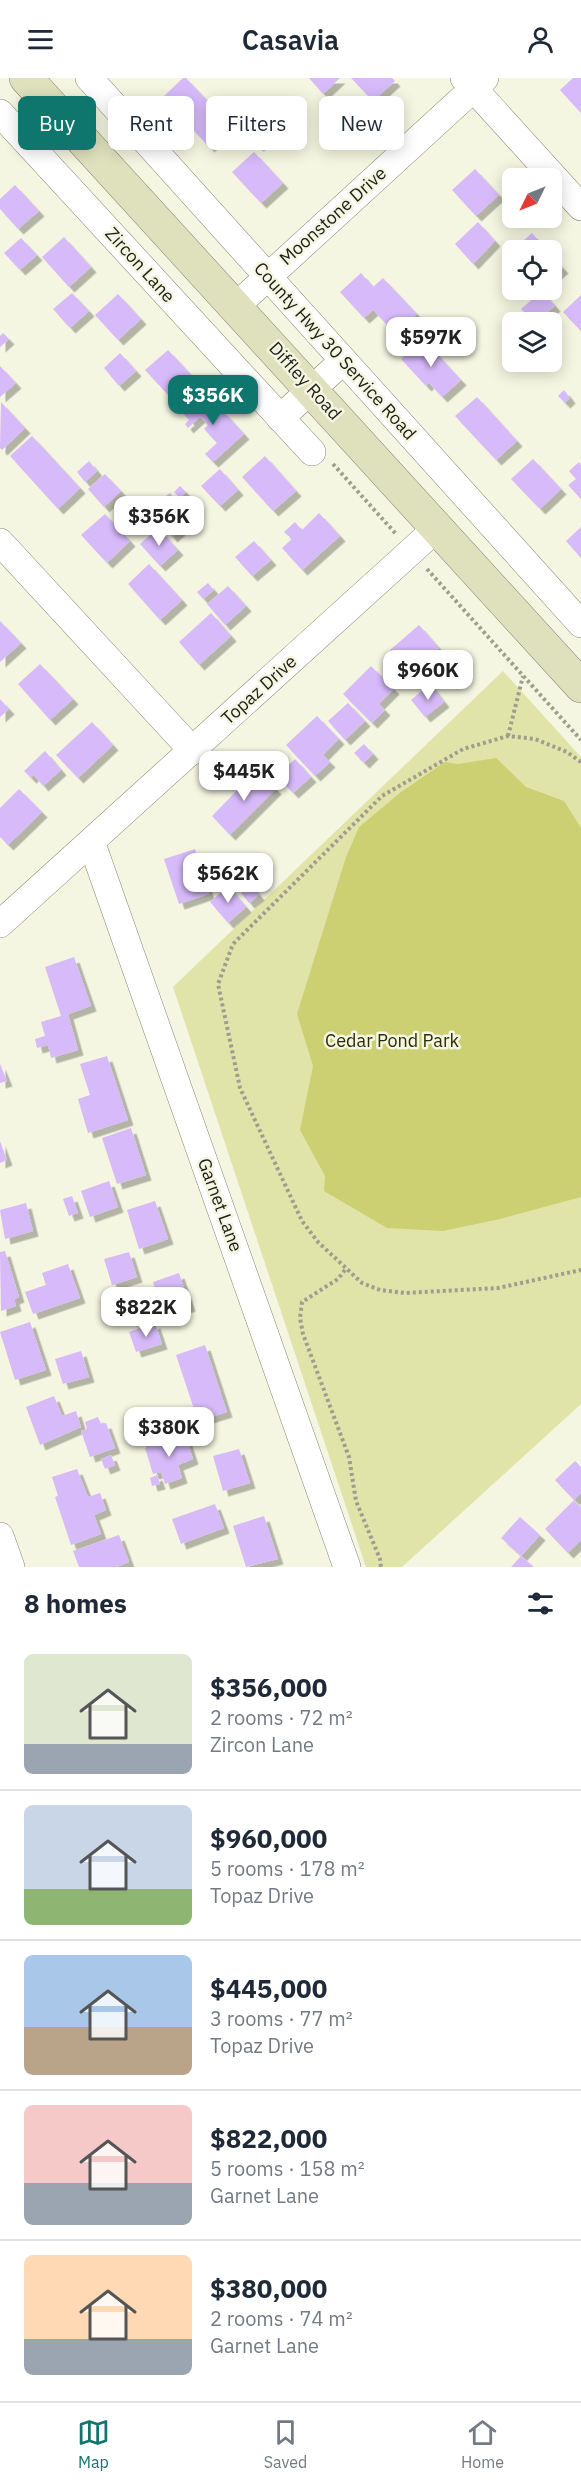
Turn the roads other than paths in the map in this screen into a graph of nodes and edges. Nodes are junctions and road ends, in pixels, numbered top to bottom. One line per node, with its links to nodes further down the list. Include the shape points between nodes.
1 (26, 78): 7 (main road, Diffley Road)
2 (89, 78): 6 (street, County Hwy 30 Service Road)
3 (474, 81): 5 (street); 6 (street, Moonstone Drive)
4 (0, 112): 10 (street, Zircon Lane)
5 (581, 207)
6 (268, 276): 7 (street, Moonstone Drive); 8 (street, County Hwy 30 Service Road)
7 (236, 306): 9 (main road, Diffley Road)
8 (342, 362): 9 (street); 14 (street, County Hwy 30 Service Road)
9 (312, 389): 10 (street); 12 (main road, Diffley Road)
10 (280, 418): 11 (street, Zircon Lane)
11 (312, 452)
12 (438, 527): 15 (main road, Diffley Road); 16 (street, Topaz Drive)
13 (0, 542): 16 (street)
14 (581, 624)
15 (581, 686)
16 (193, 751): 17 (street, Topaz Drive)
17 (92, 844): 18 (street, Topaz Drive); 21 (street, Garnet Lane)
18 (0, 924)
19 (0, 1536): 20 (street)
20 (10, 1567)
21 (347, 1567)

